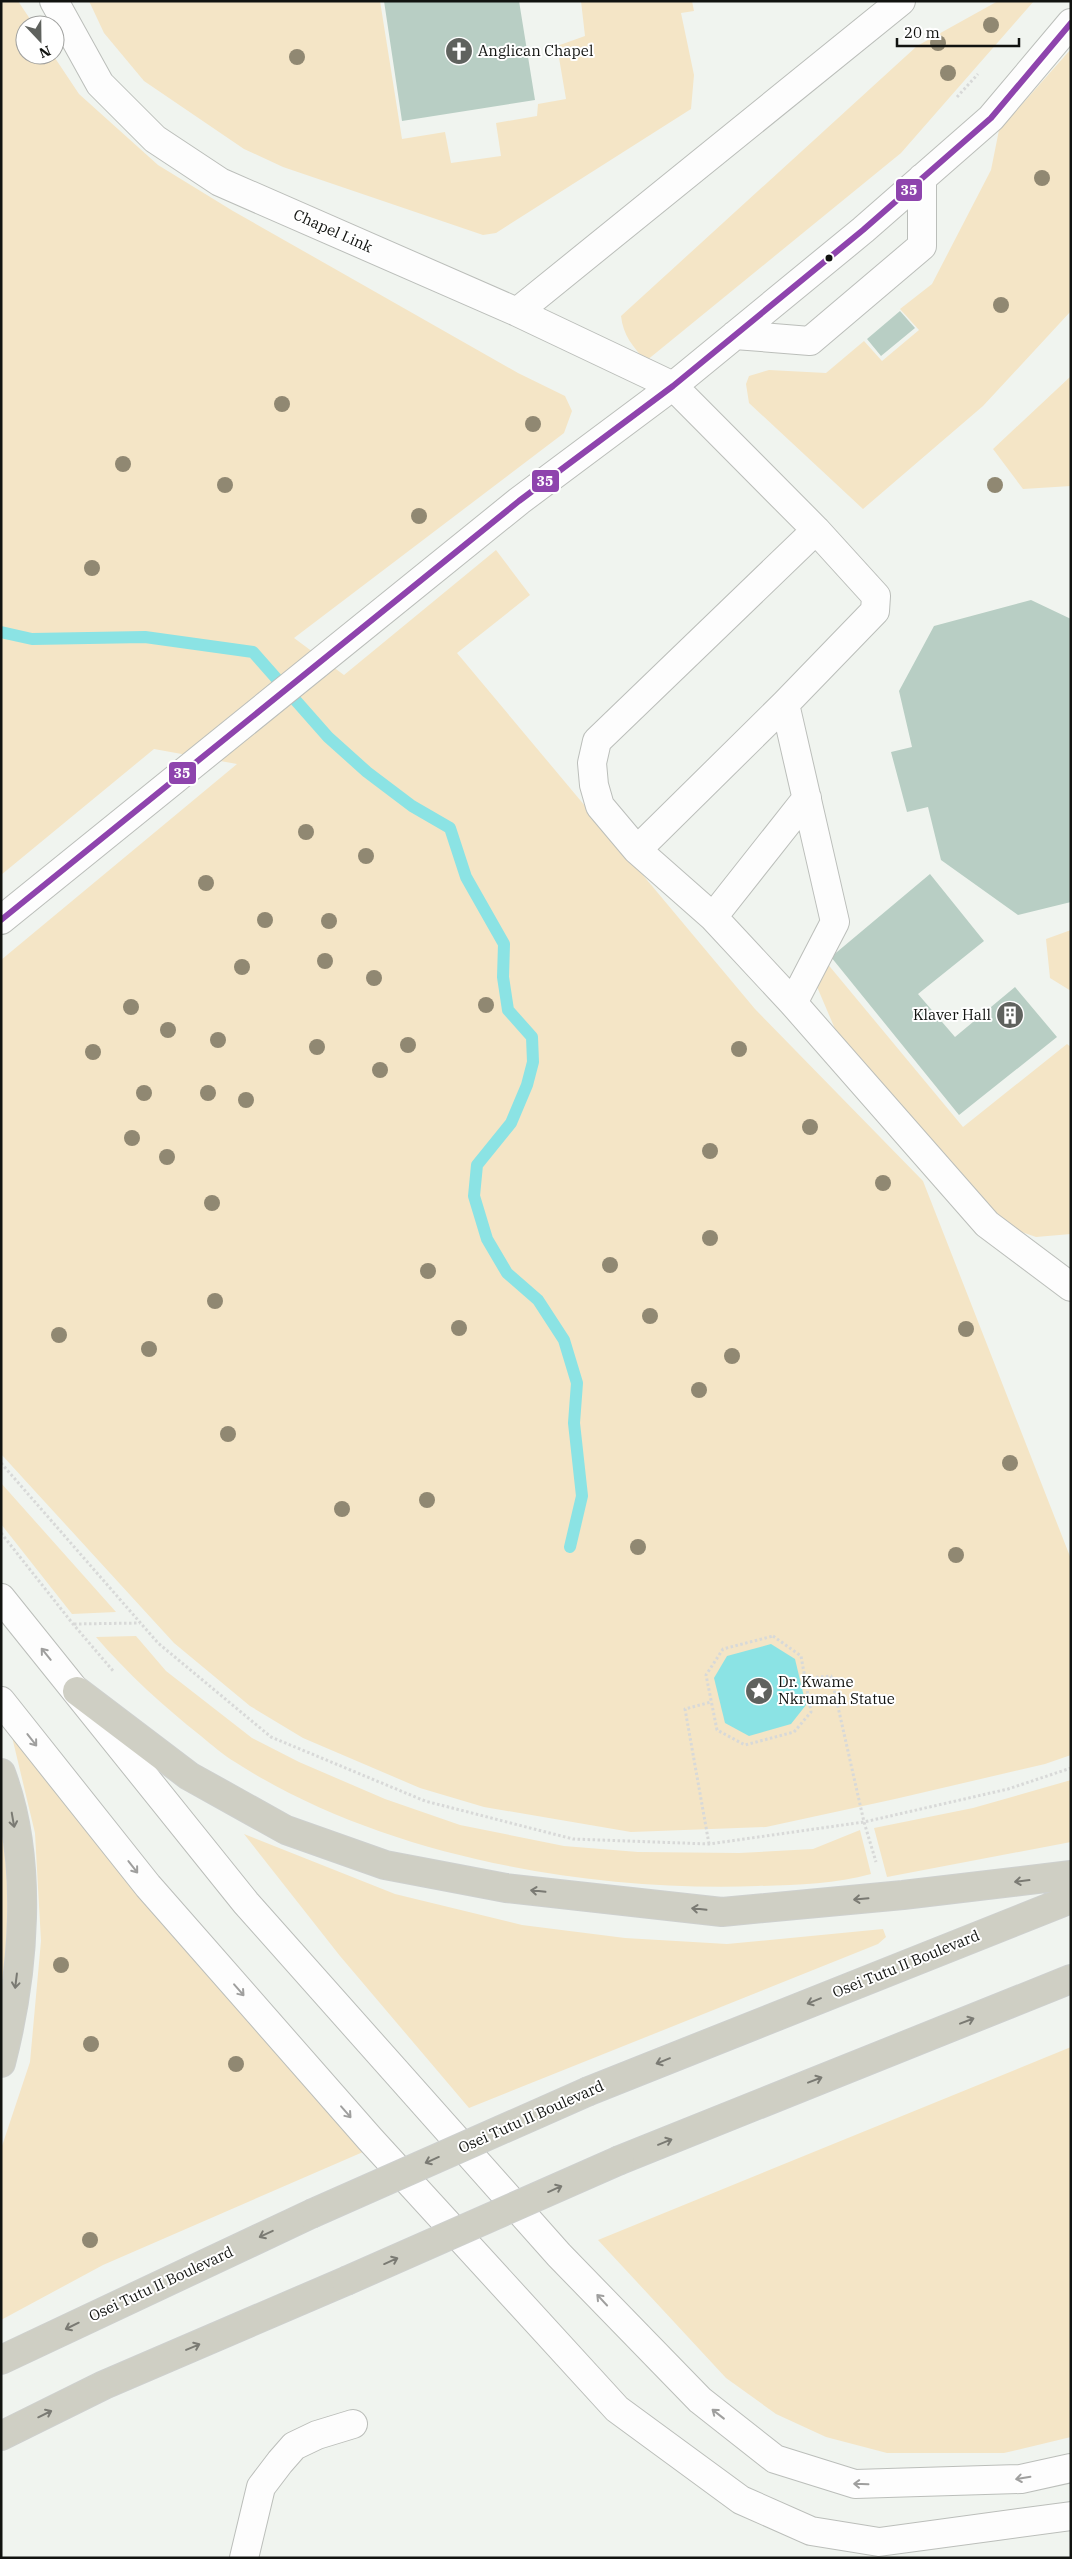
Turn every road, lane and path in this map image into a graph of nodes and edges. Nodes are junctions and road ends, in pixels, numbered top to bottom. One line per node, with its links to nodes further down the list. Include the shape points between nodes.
1 (54, 1): 5 (street, Chapel Link, via 100,84 155,139 220,182)
2 (901, 1): 5 (street)
3 (1071, 23): 4 (street, via 992,118)
4 (922, 178): 6 (street); 6 (street, via 922,246 863,298 810,341)
5 (517, 312): 7 (street, Chapel Link)
6 (735, 335): 7 (street)
7 (673, 386): 8 (street, Chapel Link); 13 (street, via 519,501)
8 (816, 530): 9 (street, Chapel Link, via 876,596 875,611); 11 (street, via 597,741 592,763 600,806)
9 (785, 704): 10 (street); 11 (street, Chapel Link)
10 (807, 798): 12 (street); 14 (street, via 835,922)
11 (636, 850): 12 (street)
12 (713, 917): 14 (street)
13 (1, 920)
14 (793, 1004): 15 (street, via 987,1224)
15 (1071, 1287)
16 (1, 1463): 19 (path)
17 (1, 1533): 20 (path)
18 (1, 1598): 23 (street, one-way to 18)
19 (140, 1623): 20 (path); 29 (path, via 158,1643 271,1737 424,1801 573,1839)
20 (73, 1624): 21 (path)
21 (122, 1678)
22 (806, 1678): 25 (path, via 801,1656 773,1636 723,1649 706,1675); 25 (path, via 811,1712 794,1732 745,1744 717,1730); 28 (path, via 831,1676)
23 (77, 1692): 31 (highway, one-way to 23, via 722,1912 506,1888 385,1865 286,1830 189,1776); 38 (street, one-way to 23, via 1021,2479 855,2484 775,2458 752,2441 700,2400 559,2256 246,1903)
24 (1, 1701): 39 (street, one-way to 39, via 148,1886 370,2139 617,2409 741,2500 811,2531 879,2542)
25 (711, 1702): 29 (path, via 685,1709)
26 (1071, 1768): 28 (path, via 1008,1789)
27 (1, 1773): 34 (highway, one-way to 34, via 9,1793 22,1868 20,1945 10,2028)
28 (864, 1822): 29 (path); 30 (path)
29 (709, 1844)
30 (877, 1865)
31 (1071, 1875)
32 (1071, 1899): 35 (highway, Osei Tutu II Boulevard, one-way to 35, bridge, via 589,2091 311,2214)
33 (1071, 1979): 37 (highway, one-way to 33, bridge, via 104,2385 620,2160)
34 (1, 2064)
35 (1, 2360)
36 (353, 2424): 40 (street, via 294,2446 280,2462 261,2487)
37 (1, 2436)
38 (1071, 2468)
39 (1071, 2516)
40 (244, 2558)

